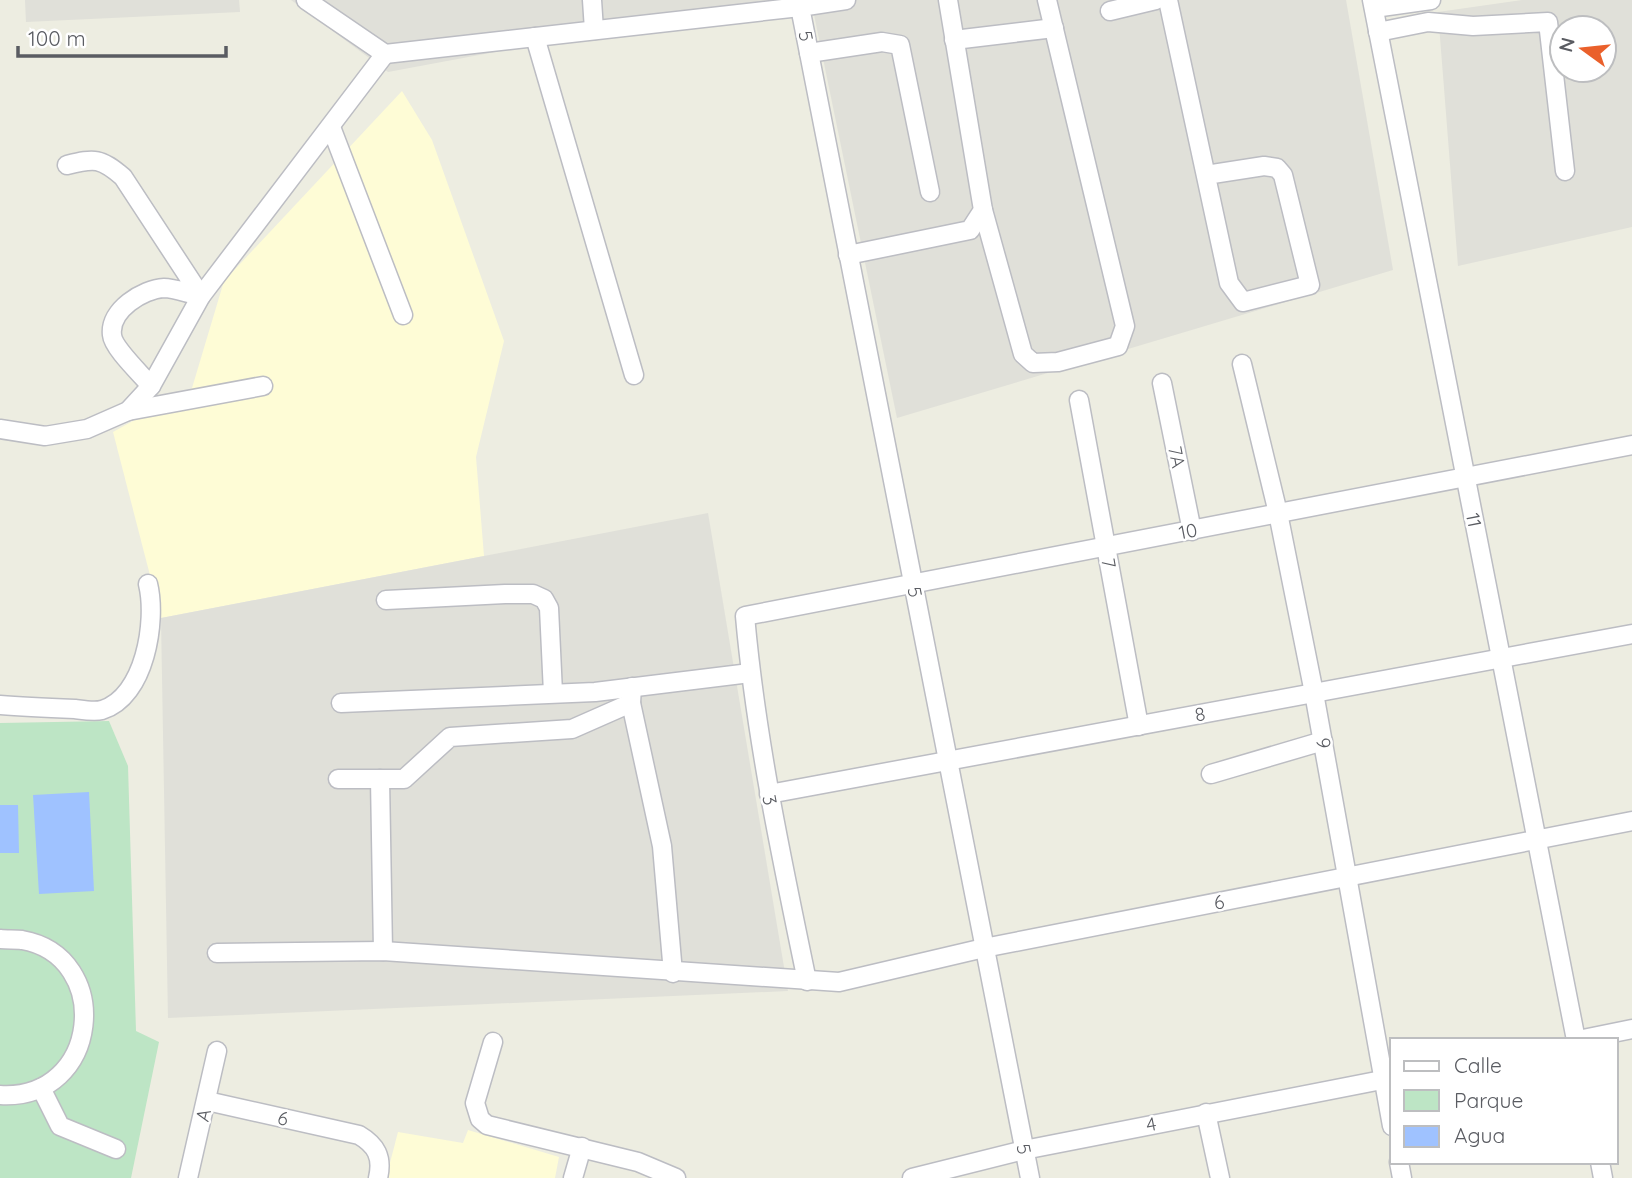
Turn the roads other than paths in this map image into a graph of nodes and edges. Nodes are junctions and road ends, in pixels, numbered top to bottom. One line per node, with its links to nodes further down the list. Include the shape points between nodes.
1 (306, 0): 18 (street)
2 (592, 0): 13 (street)
3 (846, 0): 9 (street)
4 (947, 0): 16 (street)
5 (1047, 0): 12 (street)
6 (1156, 0): 11 (street)
7 (1168, 0): 22 (street)
8 (1431, 0): 10 (street)
9 (800, 3): 13 (street); 17 (street, 5)
10 (1373, 4): 14 (street, 11)
11 (1110, 11)
12 (1054, 28): 16 (street); 24 (street, via 1125,326 1118,346 1058,362 1033,363 1023,354)
13 (594, 30): 15 (street)
14 (1378, 32): 21 (street, via 1428,22 1473,26 1548,22); 37 (street, 11)
15 (535, 37): 18 (street); 29 (street)
16 (954, 40): 24 (street)
17 (809, 52): 23 (street, via 881,42 900,45); 25 (street, 5)
18 (386, 54): 19 (street)
19 (331, 127): 26 (street); 27 (street)
20 (67, 165): 26 (street, via 91,159 107,163 122,177)
21 (1565, 171)
22 (1206, 175): 22 (street, via 1277,168 1283,176 1310,285 1243,302 1229,283)
23 (930, 192)
24 (983, 210): 25 (street, via 970,230)
25 (848, 255): 42 (street, 5)
26 (201, 296): 31 (street); 31 (street, via 166,288 147,291 115,319 112,335 117,345)
27 (403, 315)
28 (1242, 364): 38 (street, 9)
29 (634, 375)
30 (1162, 383): 39 (street, 7A)
31 (151, 386): 34 (street)
32 (263, 386): 34 (street)
33 (1079, 400): 40 (street, 7)
34 (128, 411): 35 (street, via 87,429 45,436)
35 (0, 429)
36 (1632, 444): 37 (street, 10)
37 (1465, 476): 38 (street, 10); 46 (street, 11)
38 (1278, 513): 39 (street, 10); 49 (street, 9)
39 (1192, 531): 40 (street, 10)
40 (1105, 546): 42 (street, 10); 53 (street, 7)
41 (148, 584): 52 (street, via 152,602 146,654 140,672 118,702 100,710)
42 (913, 584): 44 (street, 10); 55 (street, 5)
43 (386, 600): 48 (street, via 514,594 544,598)
44 (744, 616): 47 (street, 3)
45 (1632, 634): 46 (street, 8)
46 (1501, 658): 49 (street, 8); 61 (street, 11)
47 (750, 673): 50 (street); 59 (street, 3)
48 (553, 693): 50 (street); 51 (street)
49 (1314, 693): 53 (street, 8); 54 (street, 9)
50 (632, 695): 58 (street, via 572,729 450,737 404,779); 67 (street, via 662,846)
51 (341, 703)
52 (0, 705)
53 (1139, 726): 55 (street, 8)
54 (1323, 741): 56 (street); 62 (street, 9)
55 (948, 762): 59 (street, 8); 64 (street, 5)
56 (1211, 774)
57 (338, 779): 58 (street)
58 (380, 779): 65 (street)
59 (769, 794): 68 (street, 3)
60 (1632, 821): 61 (street, 6)
61 (1536, 839): 62 (street, 6); 70 (street, 11)
62 (1349, 877): 64 (street, 6); 74 (street, 9)
63 (0, 939): 75 (street, via 23,940 46,949 65,964 78,984 85,1008 84,1032 76,1055 61,1074)
64 (984, 948): 68 (street, 6, via 839,982); 82 (street, 5)
65 (383, 951): 66 (street, 6); 67 (street, 6)
66 (217, 953)
67 (673, 972): 68 (street, 6)
68 (807, 981)
69 (1632, 1029): 71 (street)
70 (1577, 1038)
71 (1587, 1038)
72 (493, 1042): 80 (street, via 475,1103 480,1119 487,1125)
73 (218, 1051): 77 (street, A)
74 (1388, 1079): 78 (street, 9); 79 (street, 4)
75 (41, 1088): 76 (street, via 16,1096); 81 (street, via 60,1126)
76 (0, 1095)
77 (207, 1101): 83 (street, A); 84 (street, 6, via 359,1135 378,1151)
78 (1390, 1102)
79 (1206, 1113): 82 (street, 4); 89 (street)
80 (582, 1147): 85 (street); 86 (street)
81 (116, 1149)
82 (1024, 1150): 87 (street, 4); 88 (street, 5)
83 (188, 1178)
84 (378, 1178)
85 (573, 1178)
86 (676, 1178)
87 (912, 1178)
88 (1030, 1178)
89 (1220, 1178)

